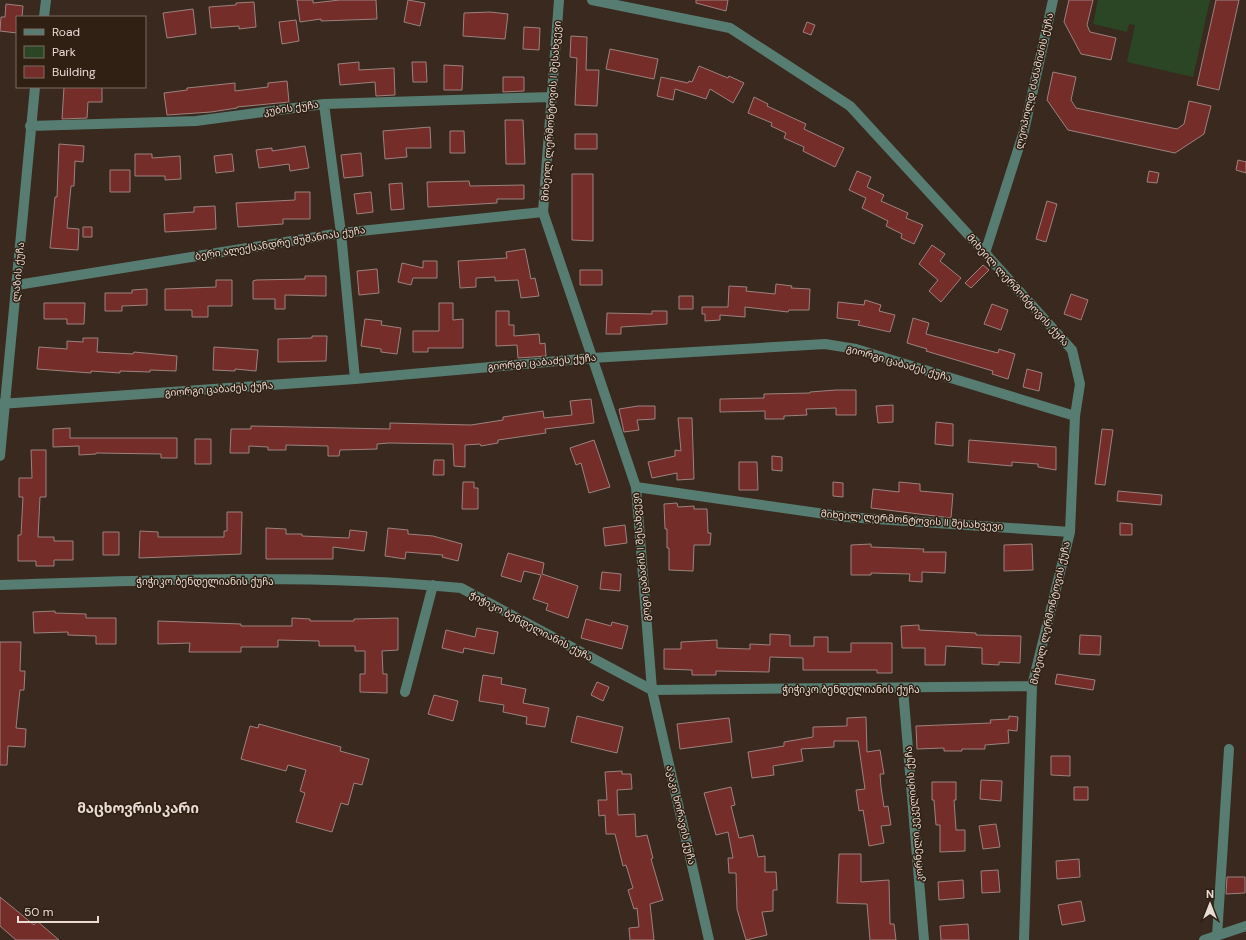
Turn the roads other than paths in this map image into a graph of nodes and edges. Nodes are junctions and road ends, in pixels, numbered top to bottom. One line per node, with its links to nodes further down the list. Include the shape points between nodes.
1 (46, 0): 5 (street)
2 (559, 0): 7 (street, მიხეილ ლერმონტოვის I შესახვევი)
3 (592, 0): 12 (street, მიხეილ ლერმონტოვის ქუჩა, via 730,28 850,106)
4 (1053, 0): 12 (street, ლეოპოლდ ძაძამიძის ქუჩა, via 1024,131)
5 (44, 16)
6 (35, 88): 9 (street, ლაზის ქუჩა)
7 (552, 97): 8 (street, კუბის ქუჩა); 10 (street, მიხეილ ლერმონტოვის I შესახვევი)
8 (324, 104): 9 (street, კუბის ქუჩა, via 196,120); 11 (street)
9 (30, 126): 13 (street, ლაზის ქუჩა)
10 (543, 212): 11 (street, ბერი ალექსანდრე შუშანიას ქუჩა); 14 (street, მიხეილ ლერმონტოვის I შესახვევი)
11 (341, 233): 13 (street, ბერი ალექსანდრე შუშანიას ქუჩა); 15 (street)
12 (985, 253): 17 (street, მიხეილ ლერმონტოვის ქუჩა, via 1072,350 1080,384)
13 (17, 285): 16 (street, ლაზის ქუჩა)
14 (592, 358): 15 (street, გიორგი ცაბაძეს ქუჩა); 17 (street, გიორგი ცაბაძეს ქუჩა, via 825,344 856,349); 19 (street, გოგი ცაბაძის I შესახვევი)
15 (355, 379): 16 (street, გიორგი ცაბაძეს ქუჩა)
16 (3, 404): 18 (street, ლაზის ქუჩა)
17 (1075, 416): 20 (street, მიხეილ ლერმონტოვის ქუჩა)
18 (0, 456)
19 (636, 487): 20 (street, მიხეილ ლერმონტოვის II შესახვევი, via 846,517); 25 (street, გოგი ცაბაძის I შესახვევი)
20 (1070, 532): 23 (street, მიხეილ ლერმონტოვის ქუჩა)
21 (0, 585): 22 (street, ჭიჭიკო ბენდელიანის ქუჩა, via 204,579)
22 (433, 585): 25 (street, ჭიჭიკო ბენდელიანის ქუჩა, via 461,588); 26 (street)
23 (1032, 686): 24 (street, ჭიჭიკო ბენდელიანის ქუჩა); 32 (street, მიხეილ ლერმონტოვის ქუჩა)
24 (903, 689): 25 (street, ჭიჭიკო ბენდელიანის ქუჩა); 31 (street, კორნელი კეკელიძის ქუჩა)
25 (652, 690): 30 (street, აკაკი ხორავის ქუჩა)
26 (405, 692)
27 (1229, 749): 29 (street)
28 (1246, 926): 29 (street)
29 (1217, 936): 33 (street)
30 (709, 940)
31 (924, 940)
32 (1024, 940)
33 (1204, 940)

